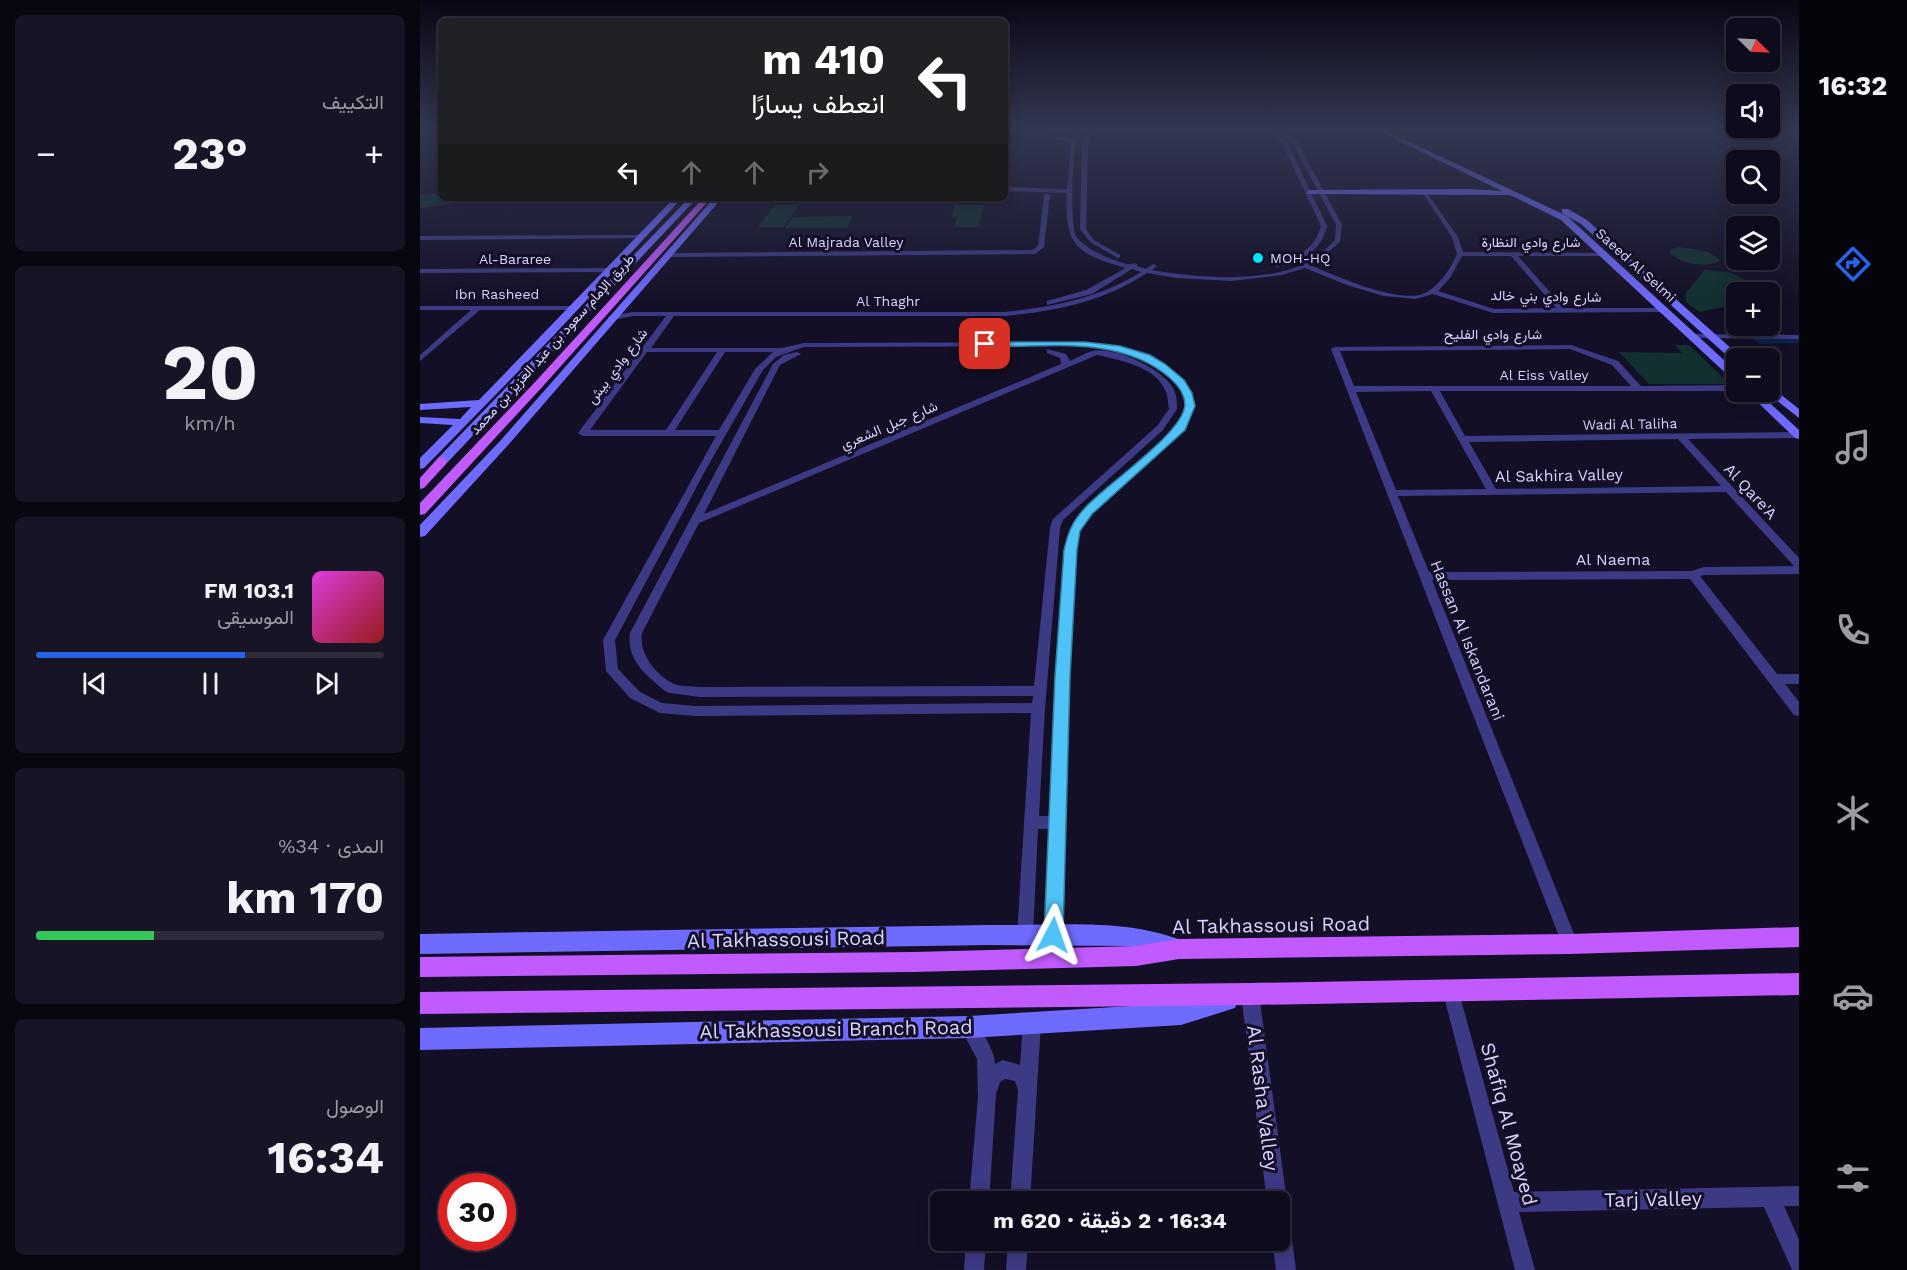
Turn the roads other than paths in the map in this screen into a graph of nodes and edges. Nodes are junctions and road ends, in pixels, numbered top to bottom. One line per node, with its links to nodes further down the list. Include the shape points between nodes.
1 (1070, 187): 14 (street)
2 (1084, 187): 28 (street, via 1083,229 1092,241)
3 (1307, 187): 10 (street)
4 (1319, 187): 11 (street)
5 (1489, 187): 9 (street)
6 (1503, 187): 16 (street, Saeed Al Selmi)
7 (1514, 187): 50 (street, Saeed Al Selmi, via 1572,214)
8 (1008, 189): 13 (street)
9 (1469, 191): 12 (street); 16 (street)
10 (1309, 192): 11 (street); 29 (street, via 1324,226 1321,241 1302,256 1263,269 1237,272)
11 (1322, 192): 12 (street); 30 (street, via 1340,234 1338,241)
12 (1425, 192): 24 (street, via 1455,237)
13 (1044, 193): 14 (street); 15 (street); 27 (street, Al Majrada Valley, via 1041,247 1023,254)
14 (1070, 193): 31 (street, via 1069,225 1076,241 1091,252)
15 (1008, 194)
16 (1522, 196): 26 (street, Saeed Al Selmi, via 1564,218)
17 (675, 201): 22 (street)
18 (690, 201): 21 (street, طريق الإمام سعود بن عبد العزيز بن محمد)
19 (704, 201): 68 (main road, طريق الإمام سعود بن عبد العزيز بن محمد)
20 (715, 201): 27 (street)
21 (676, 216): 32 (street); 67 (street, طريق الإمام سعود بن عبد العزيز بن محمد)
22 (640, 236): 23 (street); 32 (street)
23 (420, 238)
24 (1460, 254): 25 (street, شارع وادي النظارة); 37 (street, via 1454,268)
25 (1513, 254): 26 (street, شارع وادي النظارة); 43 (street)
26 (1601, 254): 44 (street, Saeed Al Selmi)
27 (669, 255): 38 (street)
28 (1138, 262): 29 (street); 31 (street, Al Thaghr)
29 (1154, 266): 34 (street, Al Thaghr)
30 (1306, 266): 34 (street, via 1225,279); 37 (street, via 1383,294 1411,296)
31 (1131, 268): 34 (street); 35 (street, Al Thaghr)
32 (610, 270): 33 (street, Al-Bararee); 42 (street)
33 (420, 271)
34 (1145, 272): 36 (street, Al Thaghr)
35 (1112, 280): 36 (street); 39 (street, Al Thaghr, via 1089,292 1028,306)
36 (1125, 283): 45 (street, Al Thaghr, via 1072,306 1005,314)
37 (1431, 291): 43 (street, شارع وادي بني خالد, via 1493,311)
38 (626, 303): 39 (street, Al Thaghr, via 639,307); 46 (street)
39 (684, 307): 45 (street, شارع وادي بيش)
40 (420, 308): 41 (street, Ibn Rasheed)
41 (478, 308): 42 (street, Ibn Rasheed); 62 (street)
42 (574, 308): 48 (street)
43 (1562, 310): 44 (street, شارع وادي بني خالد)
44 (1664, 310): 49 (street, Saeed Al Selmi)
45 (675, 314): 46 (street, Al Thaghr); 58 (street, شارع وادي بيش)
46 (612, 318): 47 (street)
47 (603, 328): 68 (street); 95 (street)
48 (552, 332): 67 (street, via 524,369); 75 (street)
49 (1694, 336): 50 (street); 52 (street, Saeed Al Selmi)
50 (1712, 337): 51 (street); 53 (street, Saeed Al Selmi)
51 (1799, 337)
52 (1703, 344): 53 (street); 65 (street, Saeed Al Selmi)
53 (1720, 344): 54 (street); 57 (street, Saeed Al Selmi)
54 (1799, 344)
55 (723, 349): 58 (street); 59 (street); 82 (street)
56 (1335, 349): 69 (street, شارع وادي الفليح, via 1571,347 1615,363); 71 (street, Hassan Al Iskandarani)
57 (1726, 349)
58 (646, 350): 82 (street, شارع وادي بيش, via 583,433)
59 (785, 350): 64 (street, via 804,345 1085,344 1120,349); 83 (street, via 768,357)
60 (1050, 351): 61 (street); 63 (street, via 1063,356); 94 (street, via 805,351 787,357 777,364)
61 (1095, 353): 63 (street, شارع جبل الشعري); 66 (street)
62 (420, 358)
63 (1065, 365): 94 (street, شارع جبل الشعري)
64 (1162, 366): 66 (street); 101 (street, via 1187,393 1187,418 1181,428 1088,511 1074,531)
65 (1726, 367)
66 (1150, 371): 100 (street, via 1170,390 1173,409 1160,428 1058,519 1051,552)
67 (521, 380): 87 (street, طريق الإمام سعود بن عبد العزيز بن محمد)
68 (540, 383): 93 (main road, طريق الإمام سعود بن عبد العزيز بن محمد)
69 (1638, 388): 70 (street, Al Eiss Valley); 72 (street, Al Eiss Valley)
70 (1726, 388)
71 (1351, 389): 72 (street, Al Eiss Valley); 92 (street, Hassan Al Iskandarani)
72 (1434, 389): 86 (street)
73 (1780, 398): 78 (street)
74 (1763, 402): 84 (street)
75 (480, 403): 76 (street); 81 (street)
76 (458, 406): 77 (street); 80 (street, via 465,410 463,414)
77 (420, 407)
78 (1799, 415)
79 (420, 420): 80 (street)
80 (443, 420): 81 (street)
81 (461, 422): 88 (street)
82 (669, 433): 83 (street)
83 (722, 433): 105 (street, via 609,640 612,671 635,695 660,708 695,711)
84 (1799, 436): 85 (street, Wadi Al Taliha)
85 (1682, 437): 86 (street, Wadi Al Taliha); 90 (street, Al Qare'A)
86 (1462, 439): 91 (street)
87 (442, 461): 89 (main road, طريق الإمام سعود بن عبد العزيز بن محمد)
88 (420, 465)
89 (420, 485)
90 (1728, 489): 91 (street, Al Sakhira Valley); 96 (street, Al Qare'A)
91 (1492, 491): 92 (street, Al Sakhira Valley)
92 (1391, 493): 99 (street, Hassan Al Iskandarani)
93 (420, 511)
94 (693, 522): 104 (street, via 634,640 643,665 670,688 743,692)
95 (420, 533)
96 (1799, 565)
97 (1799, 570): 98 (street, Al Naema, via 1704,571)
98 (1693, 575): 99 (street, Al Naema); 102 (street)
99 (1426, 576): 113 (street, Hassan Al Iskandarani)
100 (1044, 652): 101 (street); 104 (street)
101 (1064, 652): 107 (street)
102 (1775, 679): 103 (street); 106 (street)
103 (1799, 679)
104 (1040, 691): 105 (street)
105 (1038, 708): 108 (street)
106 (1799, 711)
107 (1058, 822): 108 (street); 110 (street)
108 (1032, 823): 109 (street)
109 (1026, 935): 110 (street); 112 (street)
110 (1053, 935): 114 (street, via 1131,936)
111 (1799, 937): 113 (main road, Al Takhassousi Road)
112 (420, 944)
113 (1570, 944): 114 (main road, Al Takhassousi Road)
114 (1179, 949): 115 (main road, Al Takhassousi Road, via 1136,956 914,962)
115 (420, 967)
116 (1799, 984): 117 (main road)
117 (1450, 989): 118 (main road); 130 (street, Shafiq Al Moayed)
118 (1250, 994): 119 (main road); 120 (street, Al Takhassousi Branch Road, via 1181,1014); 127 (street, Al Rasha Valley)
119 (420, 1004)
120 (1032, 1023): 121 (street, Al Takhassousi Branch Road); 123 (street)
121 (969, 1027): 122 (street, Al Takhassousi Branch Road); 124 (street, via 986,1057)
122 (420, 1039)
123 (1028, 1090): 124 (street, via 1021,1074 1003,1069 993,1076); 126 (street)
124 (987, 1097): 125 (street)
125 (980, 1191)
126 (1021, 1191)
127 (1276, 1191)
128 (1769, 1196): 129 (street, Tarj Valley); 130 (street, Tarj Valley); 134 (street)
129 (1799, 1196)
130 (1506, 1202): 138 (street, Shafiq Al Moayed)
131 (975, 1251): 135 (street)
132 (1017, 1251): 136 (street)
133 (1284, 1251): 137 (street)
134 (1799, 1263)
135 (974, 1270)
136 (1016, 1270)
137 (1286, 1270)
138 (1525, 1270)

